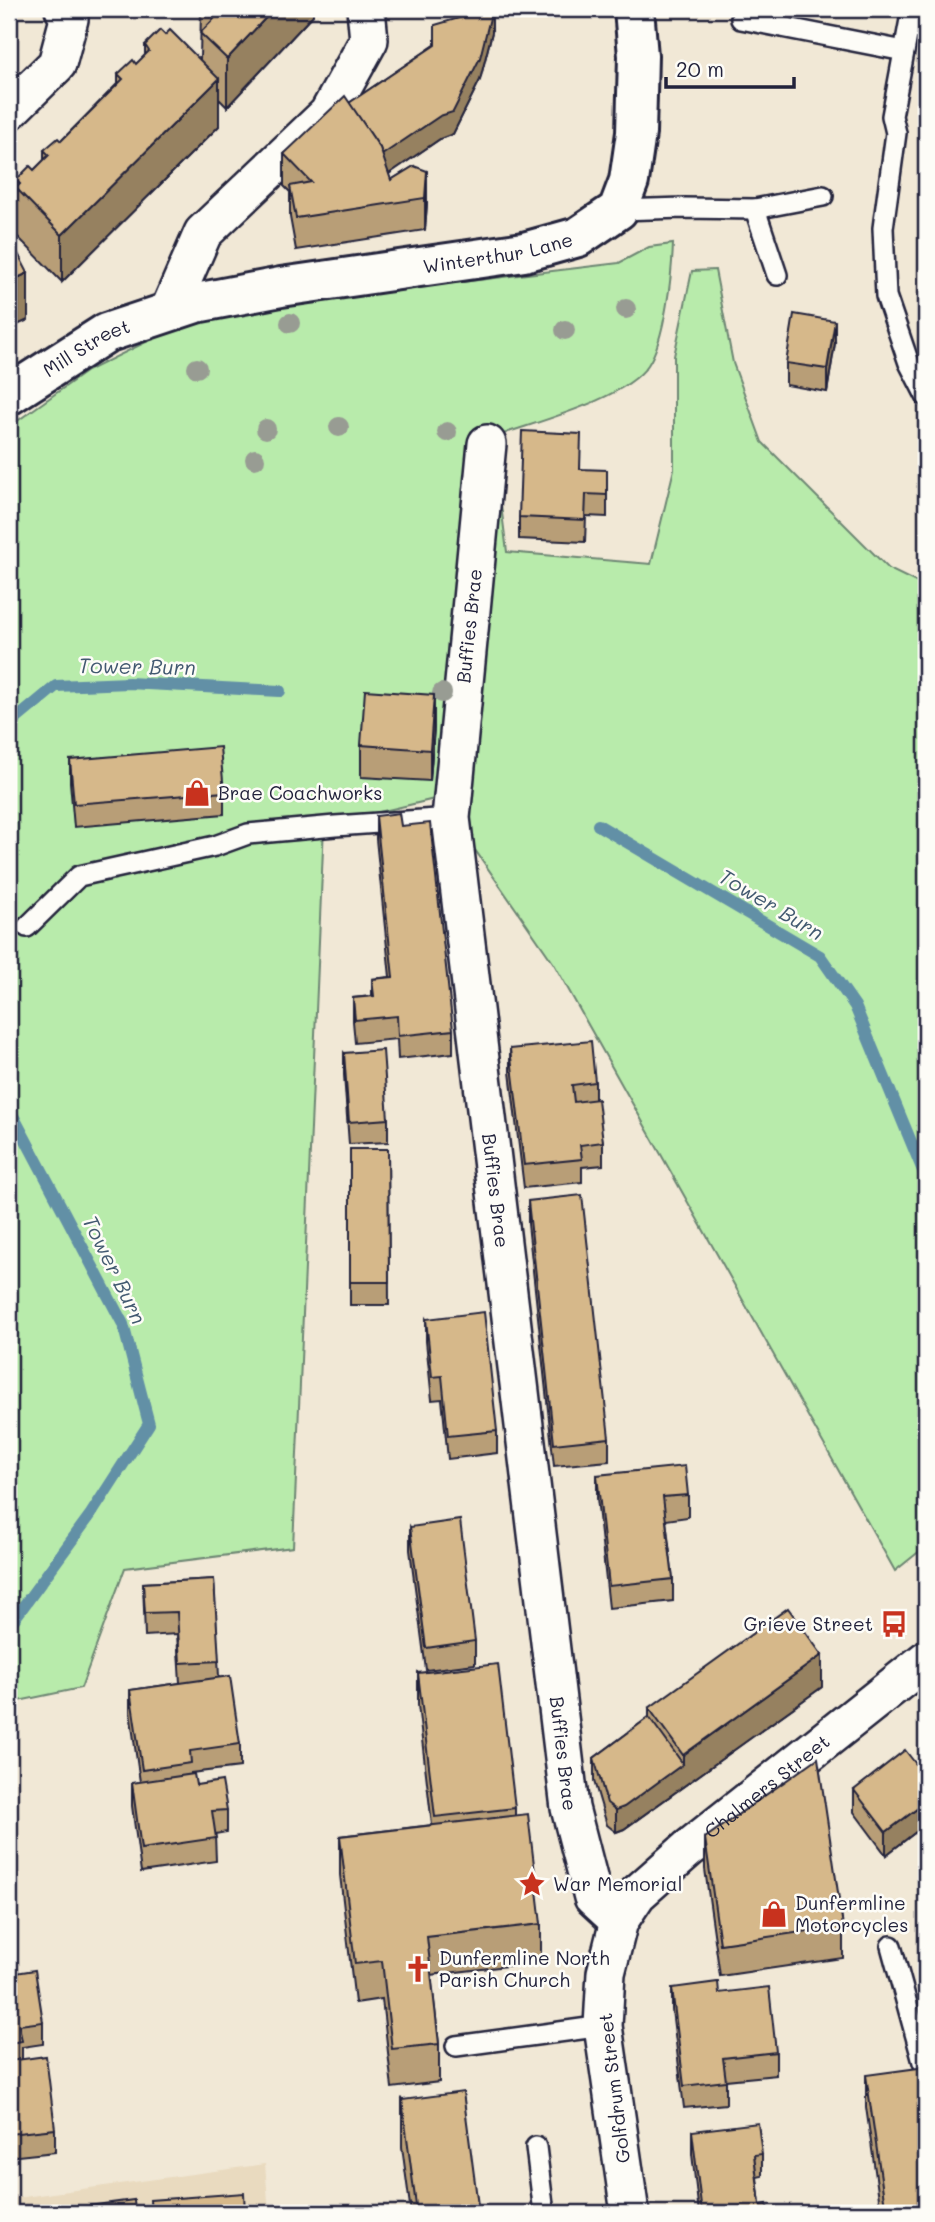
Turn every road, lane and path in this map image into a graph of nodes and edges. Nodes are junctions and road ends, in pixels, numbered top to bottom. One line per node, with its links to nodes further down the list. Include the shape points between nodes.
1 (64, 9): 7 (street, via 69,19 57,64)
2 (366, 9): 12 (street, via 369,40 328,114 203,233)
3 (634, 9): 10 (street, via 636,133 629,181)
4 (743, 9): 6 (lane, via 741,19)
5 (912, 9): 6 (lane)
6 (904, 51): 14 (lane, via 892,116 896,133 883,228 886,296 909,363)
7 (9, 111)
8 (822, 196): 9 (lane)
9 (755, 209): 10 (lane); 11 (lane)
10 (618, 210): 12 (street, Winterthur Lane, via 578,237 524,252 281,288)
11 (777, 275)
12 (169, 311): 13 (street, Mill Street, via 106,333)
13 (9, 395)
14 (926, 396)
15 (487, 444): 16 (street, Buffies Brae)
16 (451, 818): 17 (lane, via 248,834 215,846 79,876); 19 (street, Buffies Brae, via 570,1808 593,1897)
17 (27, 927)
18 (926, 1660): 19 (street, Chalmers Street, via 688,1849 636,1894)
19 (619, 1922): 21 (street, Golfdrum Street, via 606,1973)
20 (891, 1946): 23 (lane)
21 (603, 2026): 22 (lane); 26 (street, Golfdrum Street)
22 (456, 2046)
23 (926, 2063)
24 (536, 2147): 25 (lane)
25 (544, 2213)
26 (630, 2213)

